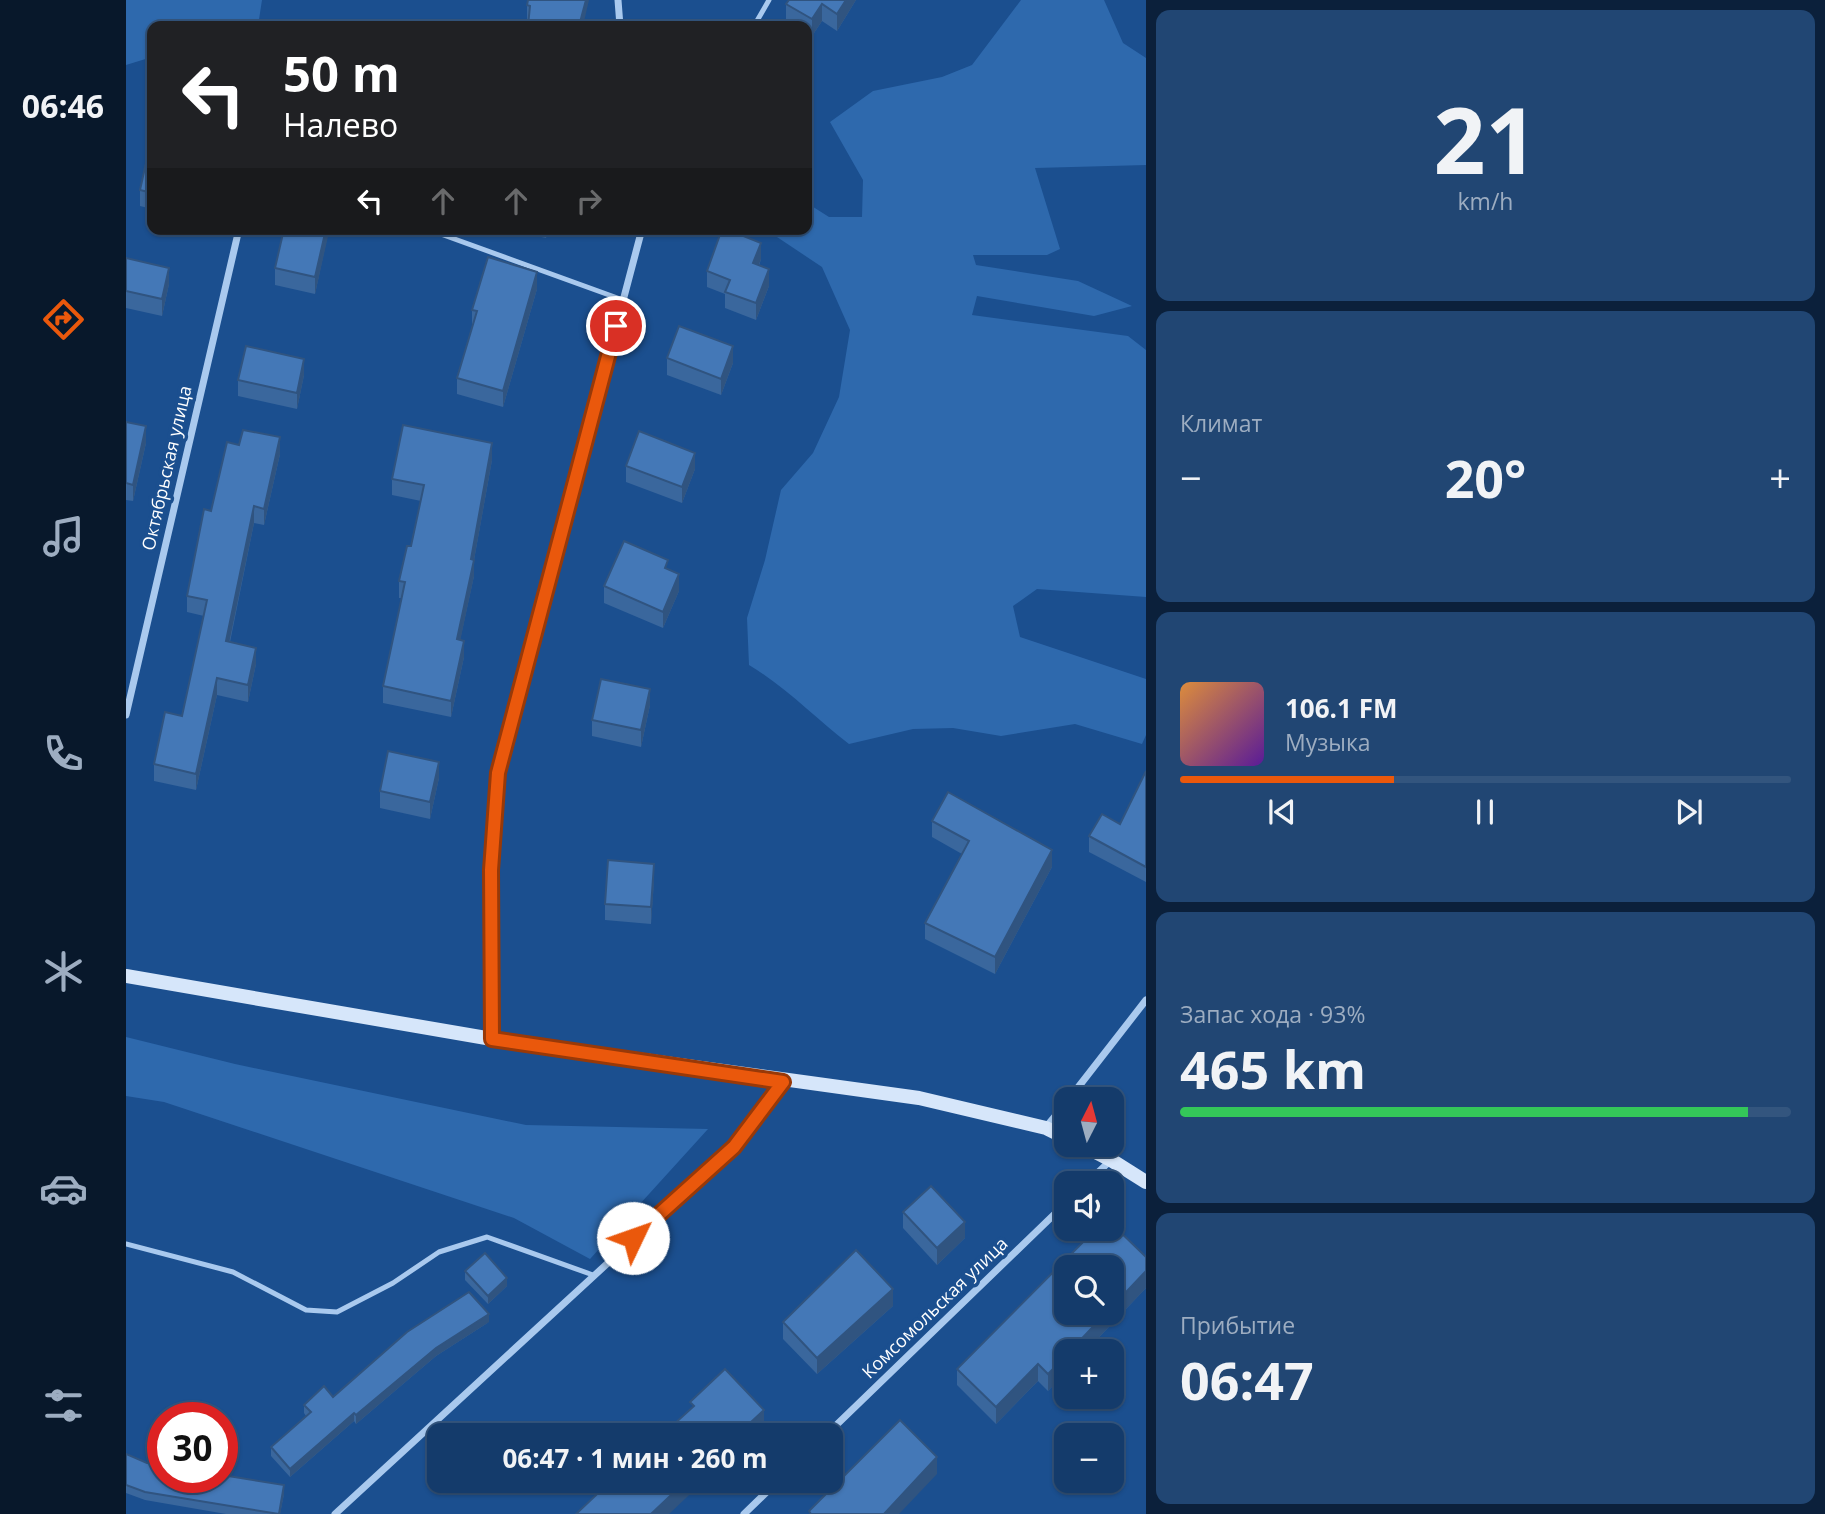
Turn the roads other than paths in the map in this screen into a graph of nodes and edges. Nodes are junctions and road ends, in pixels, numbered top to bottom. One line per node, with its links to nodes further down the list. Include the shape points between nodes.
1 (618, 0): 3 (street)
2 (769, 0): 4 (lane)
3 (620, 21)
4 (757, 21)
5 (238, 235): 9 (street, Октябрьская улица)
6 (443, 235): 8 (lane)
7 (640, 235): 8 (street)
8 (622, 300): 12 (street, via 498,773 491,870)
9 (126, 715)
10 (126, 976): 12 (street)
11 (1146, 1000): 14 (street)
12 (492, 1039): 13 (street)
13 (783, 1082): 16 (street, via 919,1098); 24 (street, via 734,1147)
14 (1078, 1087)
15 (1054, 1118): 16 (street)
16 (1046, 1128): 17 (street)
17 (1054, 1132)
18 (1105, 1157): 19 (street)
19 (1111, 1160): 20 (street); 21 (street)
20 (1100, 1171)
21 (1146, 1182)
22 (1054, 1215): 25 (street, Комсомольская улица)
23 (126, 1244): 24 (lane, via 233,1272 306,1310 337,1312 439,1252 487,1237)
24 (593, 1275): 27 (street)
25 (838, 1423)
26 (766, 1493): 28 (street)
27 (335, 1514)
28 (744, 1514)

